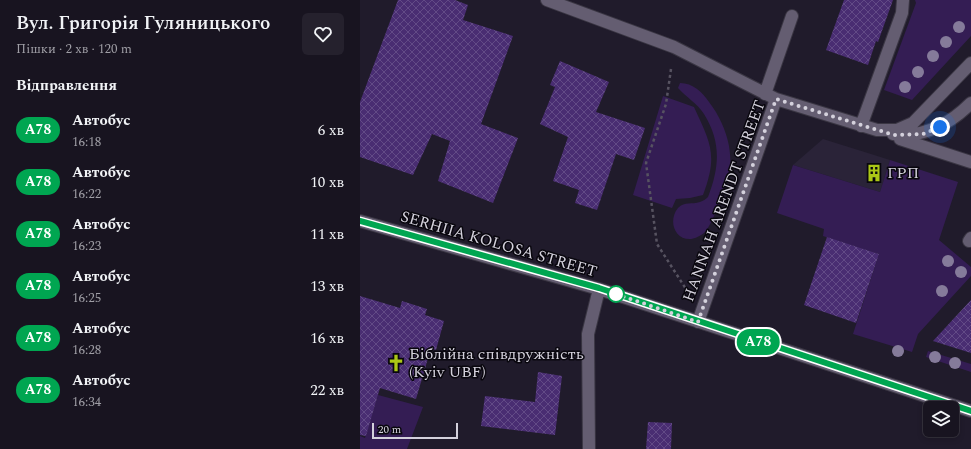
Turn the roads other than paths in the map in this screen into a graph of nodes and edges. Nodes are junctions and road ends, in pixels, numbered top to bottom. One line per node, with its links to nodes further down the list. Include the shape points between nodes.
1 (547, 0): 5 (street, via 674,47)
2 (903, 0): 7 (street, via 902,14)
3 (792, 16): 5 (street)
4 (971, 63): 7 (street, HANNAH ARENDT STREET, via 908,127 890,131)
5 (770, 96): 7 (street, HANNAH ARENDT STREET); 11 (street, HANNAH ARENDT STREET)
6 (971, 103): 7 (street, via 954,119 923,134 894,135)
7 (865, 127): 8 (street)
8 (971, 162)
9 (360, 221): 10 (street, SERHIIA KOLOSA STREET)
10 (599, 288): 11 (street, SERHIIA KOLOSA STREET); 13 (street, via 588,334)
11 (698, 322): 12 (street, SERHIIA KOLOSA STREET)
12 (971, 411)
13 (589, 449)

